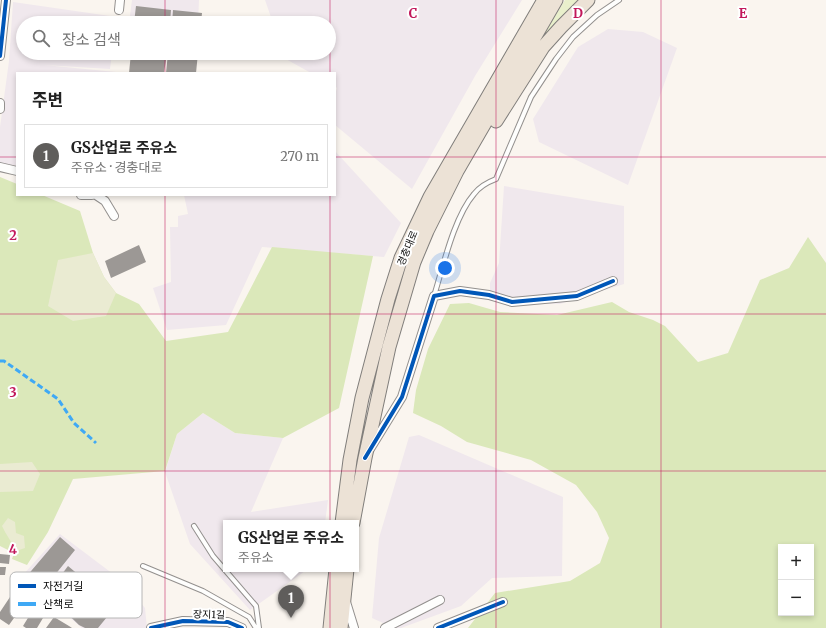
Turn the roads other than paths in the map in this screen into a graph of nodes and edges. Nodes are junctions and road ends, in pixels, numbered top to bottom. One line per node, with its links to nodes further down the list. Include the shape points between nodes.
1 (6, 0): 8 (street)
2 (120, 0): 7 (street)
3 (544, 0): 19 (main road, 경충대로, via 430,197 401,258 362,398 350,460)
4 (556, 0): 15 (main road, 경충대로, via 457,171)
5 (588, 0): 15 (main road, via 543,47)
6 (619, 0): 17 (lane, via 597,15 573,37 531,97 496,179 484,184 473,194 464,211 454,232)
7 (119, 10)
8 (0, 56)
9 (0, 103): 10 (street)
10 (0, 109)
11 (0, 167): 12 (street)
12 (16, 171)
13 (98, 196): 14 (street, via 105,201)
14 (114, 216)
15 (427, 231): 18 (main road, 경충대로, via 414,262 389,347)
16 (613, 281): 17 (street, via 577,296 512,302 490,295 460,291)
17 (434, 296): 18 (street, via 402,397)
18 (365, 458): 20 (main road, 경충대로)
19 (342, 520)
20 (354, 520)
21 (194, 526): 23 (lane)
22 (143, 566): 32 (lane, via 203,591 249,617)
23 (223, 568)
24 (227, 572): 33 (lane, via 256,606)
25 (336, 572): 34 (main road)
26 (347, 572): 27 (main road)
27 (344, 597): 35 (main road); 36 (street)
28 (440, 600): 37 (street)
29 (503, 602): 38 (street)
30 (151, 628): 31 (street, 장지1길, via 183,621 228,622)
31 (242, 628)
32 (256, 628)
33 (259, 628)
34 (330, 628)
35 (341, 628)
36 (354, 628)
37 (385, 628)
38 (438, 628)

